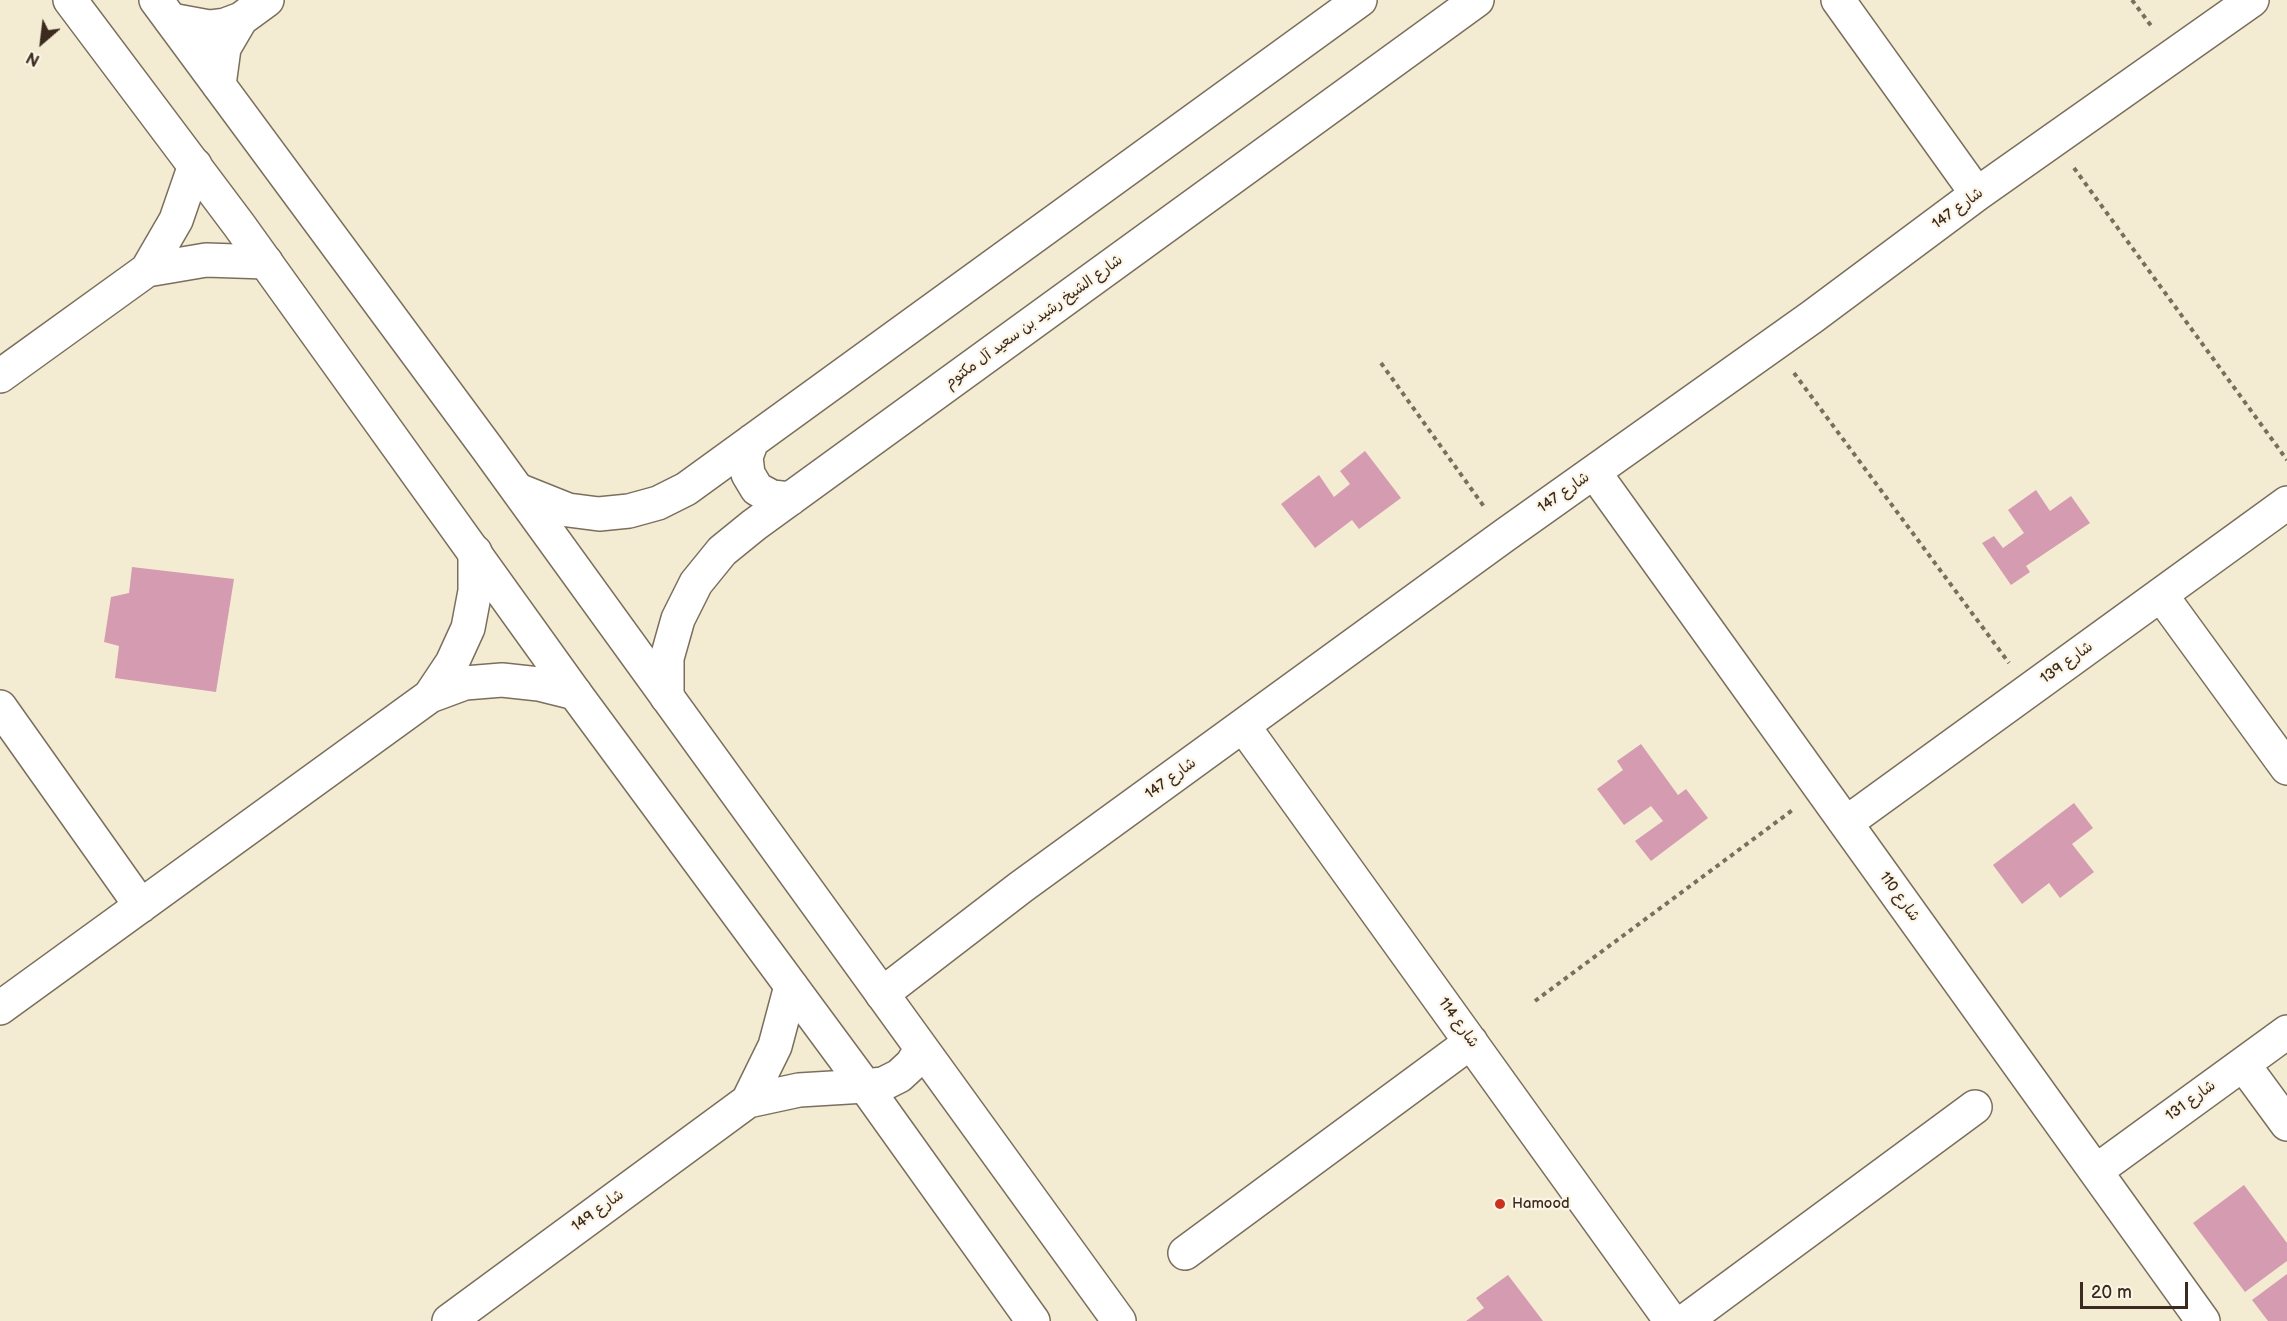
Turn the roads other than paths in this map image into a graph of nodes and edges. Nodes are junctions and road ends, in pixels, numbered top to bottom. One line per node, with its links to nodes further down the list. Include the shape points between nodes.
1 (70, 0): 10 (street)
2 (267, 0): 8 (street)
3 (1360, 0): 15 (street)
4 (1477, 0): 18 (street, شارع الشيخ رشيد بن سعيد آل مكتوم)
5 (1838, 0): 11 (street)
6 (2252, 0): 11 (street, شارع 147)
7 (164, 10): 8 (street, via 208,27); 9 (street)
8 (241, 19): 9 (street, via 224,48)
9 (219, 86): 17 (street)
10 (195, 165): 12 (street); 13 (street, via 176,219)
11 (1977, 194): 16 (street, شارع 147)
12 (266, 262): 13 (street, via 206,260); 20 (street)
13 (147, 270): 14 (street)
14 (0, 376)
15 (752, 441): 17 (street, via 686,489 629,511 599,514 568,510); 18 (street, via 746,457 748,474 757,489 772,497)
16 (1594, 472): 26 (street, شارع 147); 28 (street, شارع 110)
17 (518, 490): 24 (street)
18 (790, 499): 24 (street, شارع الشيخ رشيد بن سعيد آل مكتوم, via 722,551 696,583 678,619 667,658)
19 (2287, 503): 21 (street, شارع 139)
20 (475, 552): 22 (street); 23 (street, via 475,591 468,628 452,663)
21 (2161, 595): 27 (street); 28 (street, شارع 139)
22 (575, 693): 23 (street, via 502,680 465,683); 30 (street)
23 (430, 696): 29 (street)
24 (667, 696): 31 (street)
25 (0, 707): 29 (street)
26 (1244, 727): 31 (street, شارع 147, via 1021,887); 34 (street, شارع 114)
27 (2287, 768)
28 (1846, 824): 41 (street, شارع 110)
29 (141, 906): 32 (street)
30 (791, 986): 37 (street); 38 (street, شارع 149, via 775,1046)
31 (882, 994): 35 (street)
32 (0, 1008)
33 (2287, 1032): 36 (street, شارع 131)
34 (1472, 1042): 42 (street); 46 (street, شارع 114)
35 (921, 1048): 37 (street, شارع 149, via 899,1076 883,1084); 45 (street)
36 (2243, 1064): 40 (street); 41 (street, شارع 131)
37 (865, 1086): 38 (street, شارع 149, via 799,1090); 44 (street)
38 (748, 1101): 43 (street, شارع 149)
39 (1975, 1107): 47 (street)
40 (2287, 1124)
41 (2096, 1171): 48 (street, شارع 110)
42 (1185, 1253)
43 (449, 1321)
44 (1033, 1321)
45 (1119, 1321)
46 (1671, 1321)
47 (1685, 1321)
48 (2203, 1321)

